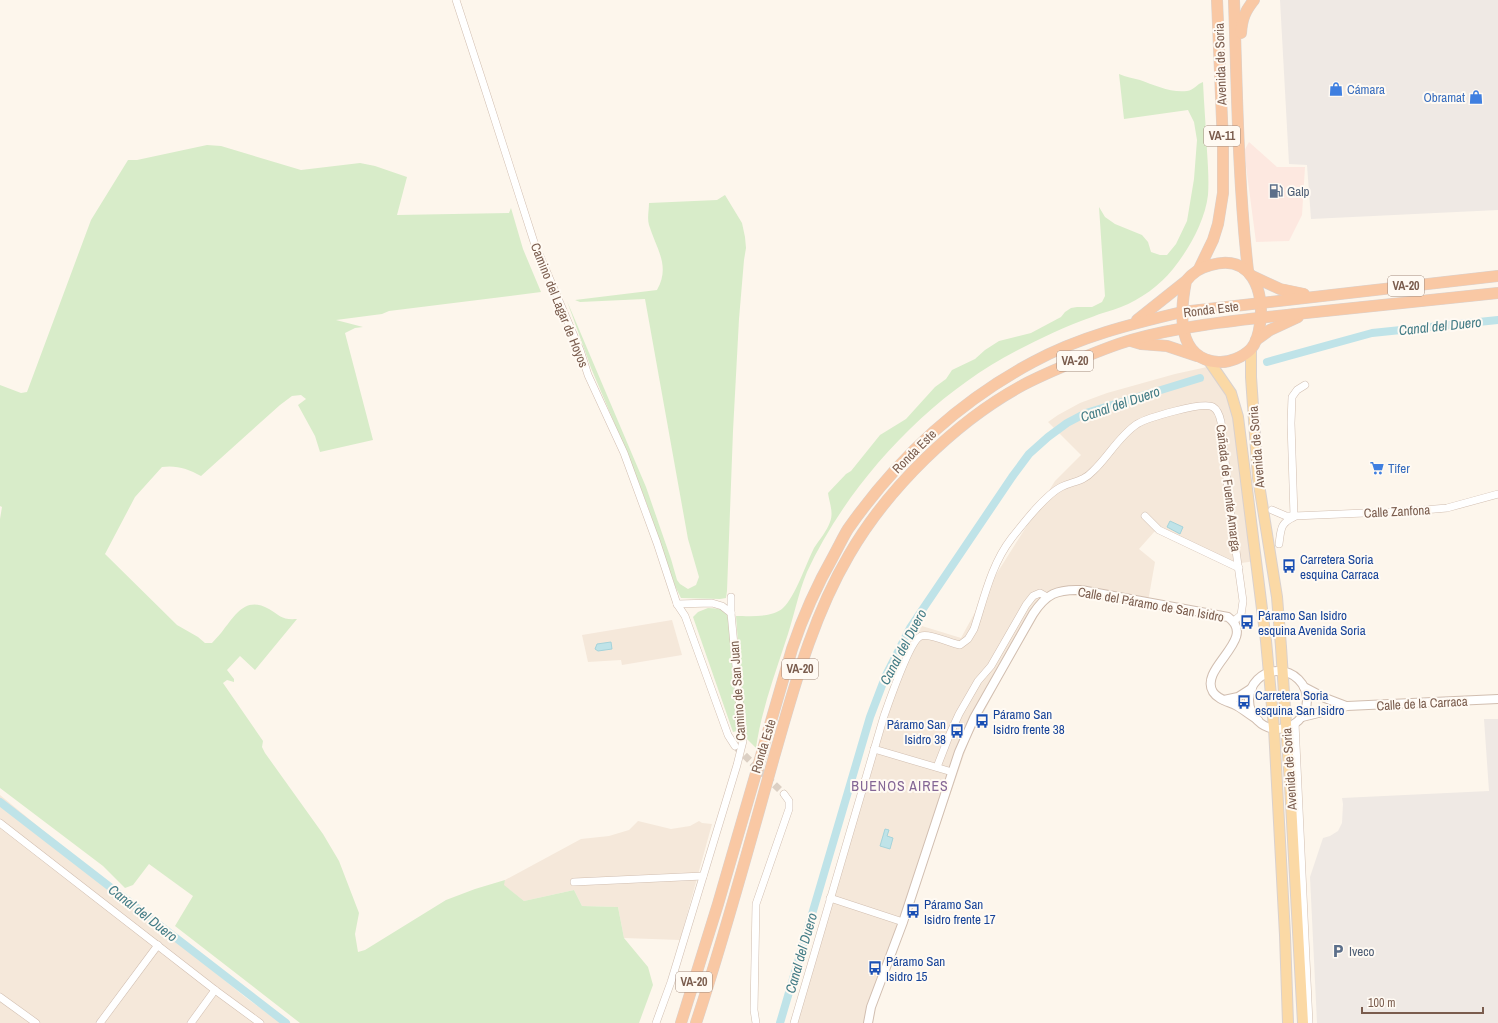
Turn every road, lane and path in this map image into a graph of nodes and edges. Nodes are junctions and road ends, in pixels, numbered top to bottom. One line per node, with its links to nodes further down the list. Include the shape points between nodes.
1 (456, 0): 31 (street, Camino del Lagar de Hoyos, via 534,242 588,375 624,453)
2 (1217, 0): 6 (highway, Avenida de Soria / VA-11, via 1223,193 1213,240)
3 (1234, 0): 5 (highway, Avenida de Soria / VA-11)
4 (1254, 0): 5 (highway, via 1242,21)
5 (1238, 105): 7 (highway, Avenida de Soria / VA-11, via 1244,238)
6 (1199, 268): 7 (highway, via 1226,263 1237,265); 9 (highway, VA-11)
7 (1250, 274): 11 (highway, via 1280,289); 12 (highway, VA-11, via 1258,287)
8 (1498, 276): 11 (highway, Ronda Este / VA-20)
9 (1186, 281): 13 (highway); 16 (highway)
10 (1498, 293): 14 (highway, Ronda Este / VA-20)
11 (1314, 296): 12 (highway, Ronda Este / VA-20)
12 (1261, 302): 13 (highway, Ronda Este / VA-20); 15 (highway, VA-11)
13 (1182, 312): 16 (highway, Ronda Este / VA-20); 17 (highway)
14 (1310, 312): 15 (highway, Ronda Este / VA-20); 19 (highway, via 1277,326)
15 (1261, 318): 17 (highway, Ronda Este / VA-20); 19 (highway, VA-11)
16 (1133, 323): 64 (highway, Ronda Este / VA-20, via 1033,362 949,417 909,454 848,530 818,584 800,625)
17 (1182, 328): 18 (highway, Ronda Este / VA-20); 20 (highway, via 1187,342)
18 (1128, 340): 20 (highway, via 1167,346); 65 (highway, Ronda Este / VA-20, via 1022,385 973,418 926,457 874,518 849,554 808,645)
19 (1254, 344): 21 (highway, via 1240,357 1231,361); 34 (main road, Avenida de Soria, via 1251,377 1258,478 1277,597)
20 (1197, 356): 21 (highway)
21 (1209, 362): 35 (main road, Avenida de Soria, via 1231,393 1238,417)
22 (1305, 385): 26 (street, via 1292,397)
23 (1498, 494): 26 (street, Calle Zanfona, via 1447,508)
24 (1272, 510): 26 (street, Calle Zanfona, via 1286,516)
25 (1145, 516): 28 (street, via 1159,530)
26 (1294, 516): 27 (street, via 1282,525)
27 (1279, 544)
28 (1239, 568): 33 (street, Cañada de Fuente Amarga, via 1243,601 1241,615); 46 (street, Cañada de Fuente Amarga, via 1221,422 1216,410 1203,404 1136,424 1093,472 1082,480 1060,487 1043,501 1010,540 997,560 968,640 960,645 927,635 920,636 914,642 893,690)
29 (731, 597): 32 (street, Camino de San Juan)
30 (1047, 597): 33 (street, Calle del Páramo de San Isidro, via 1068,590 1081,590 1228,617); 47 (street, Calle del Páramo de San Isidro, via 1040,593 1033,596 1026,605 959,714); 48 (street, via 1033,614 974,718)
31 (677, 604): 32 (street, via 712,603 722,606); 45 (street, Camino del Lagar de Hoyos, via 685,616 728,735)
32 (731, 613): 51 (street, Camino de San Juan, via 744,741)
33 (1234, 621): 39 (street, Calle del Páramo de San Isidro, via 1237,633 1235,640 1213,673 1211,682 1213,692)
34 (1282, 672): 35 (street); 36 (street, Calle de la Carraca, via 1297,678); 43 (main road, Avenida de Soria)
35 (1269, 673): 37 (street); 44 (main road, Avenida de Soria)
36 (1304, 687): 40 (street, Calle de la Carraca); 41 (street, via 1307,701)
37 (1252, 688): 39 (street, via 1238,697); 42 (street, via 1250,707)
38 (1498, 699): 40 (street, Calle de la Carraca)
39 (1224, 700): 42 (street, Calle del Páramo de San Isidro)
40 (1347, 706): 41 (street, Calle de la Carraca)
41 (1302, 717): 43 (street)
42 (1258, 720): 44 (street, Calle del Páramo de San Isidro, via 1263,725)
43 (1291, 726): 44 (street); 69 (main road, Avenida de Soria); 70 (street, Avenida de Soria)
44 (1274, 728): 68 (main road, Avenida de Soria)
45 (735, 746)
46 (874, 749): 47 (street); 53 (street, Cañada de Fuente Amarga)
47 (937, 767): 48 (street)
48 (952, 772): 54 (street)
49 (784, 794): 66 (street, via 789,801 789,809 756,904)
50 (0, 823): 55 (street)
51 (703, 876): 52 (street); 63 (street, Camino de San Juan)
52 (574, 882)
53 (830, 898): 54 (street); 67 (street, Cañada de Fuente Amarga)
54 (903, 922): 58 (street)
55 (158, 945): 56 (street); 60 (street)
56 (215, 990): 61 (street); 62 (street)
57 (0, 997): 59 (street)
58 (867, 1022)
59 (36, 1023)
60 (100, 1023)
61 (191, 1023)
62 (260, 1023)
63 (656, 1023)
64 (681, 1023)
65 (696, 1023)
66 (756, 1023)
67 (794, 1023)
68 (1288, 1023)
69 (1303, 1023)
70 (1309, 1023)

